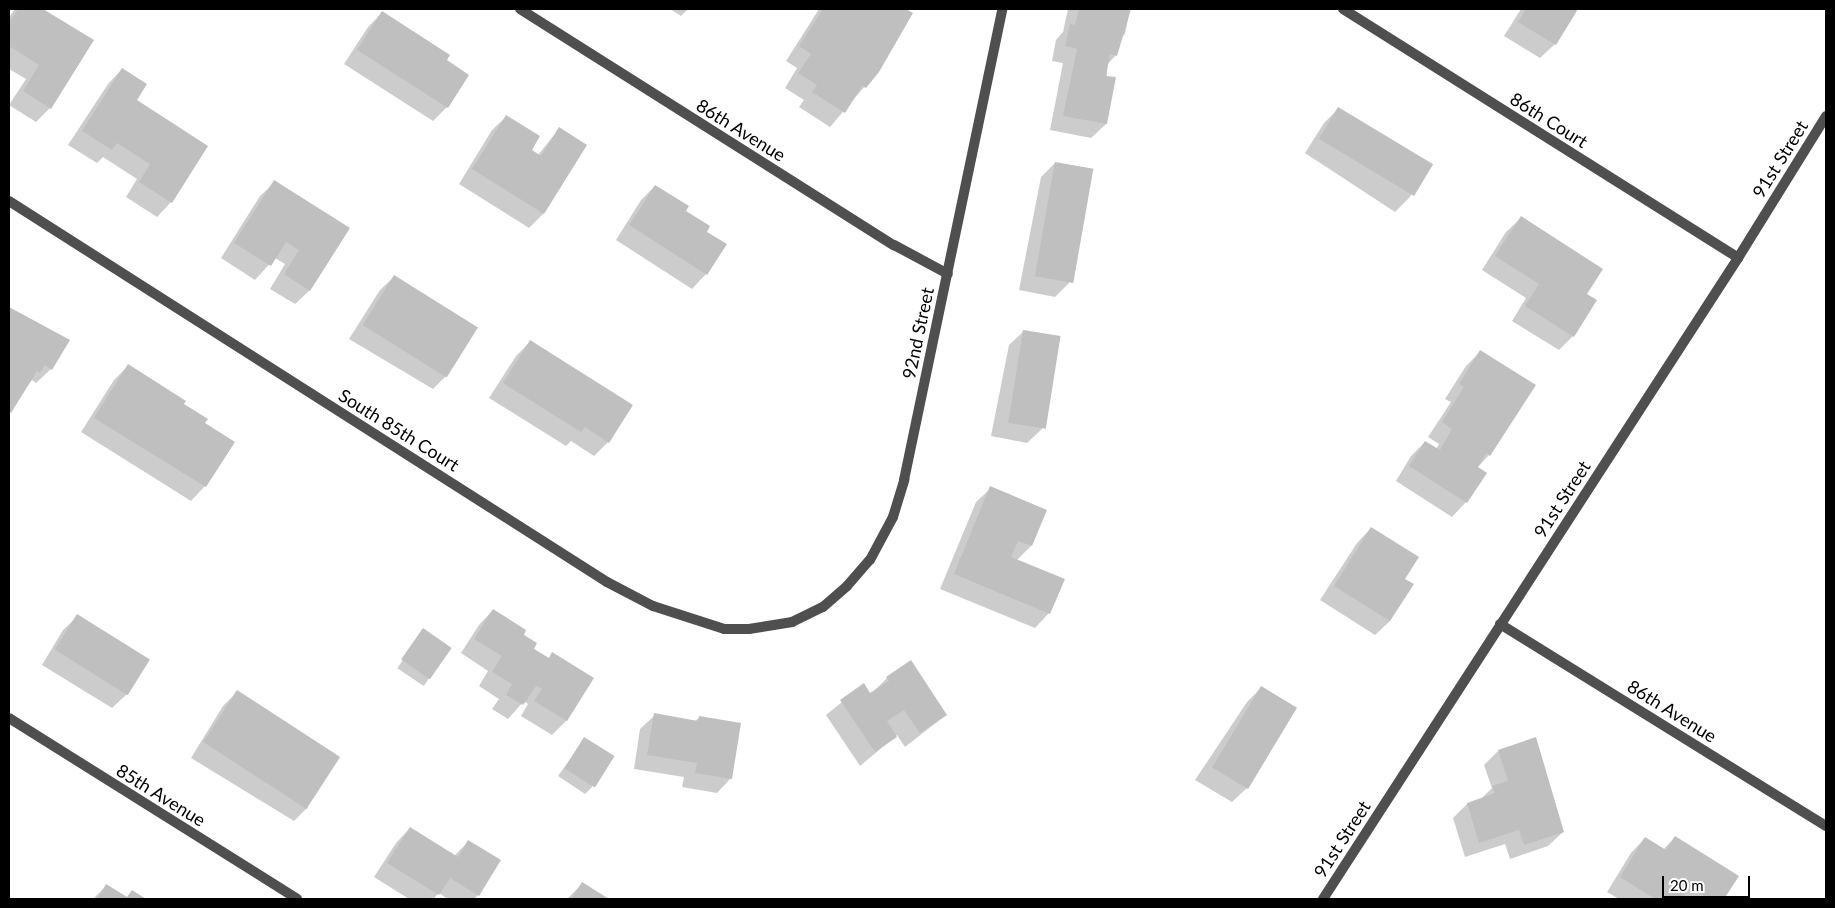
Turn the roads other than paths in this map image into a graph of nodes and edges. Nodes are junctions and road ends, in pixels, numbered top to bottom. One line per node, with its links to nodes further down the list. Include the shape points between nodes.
1 (520, 9): 7 (street, 86th Avenue, via 894,245)
2 (1002, 9): 7 (street, 92nd Street)
3 (1343, 9): 6 (street, 86th Court)
4 (1826, 116): 6 (street, 91st Street)
5 (9, 201): 8 (street, South 85th Court, via 607,582 653,606 724,629 749,629)
6 (1738, 258): 9 (street, 91st Street)
7 (948, 274): 8 (street, 92nd Street, via 904,480 893,517 870,560 847,586 823,607)
8 (792, 622)
9 (1500, 624): 11 (street, 86th Avenue); 13 (street, 91st Street)
10 (9, 718): 12 (street, 85th Avenue)
11 (1826, 826)
12 (297, 899)
13 (1323, 899)

